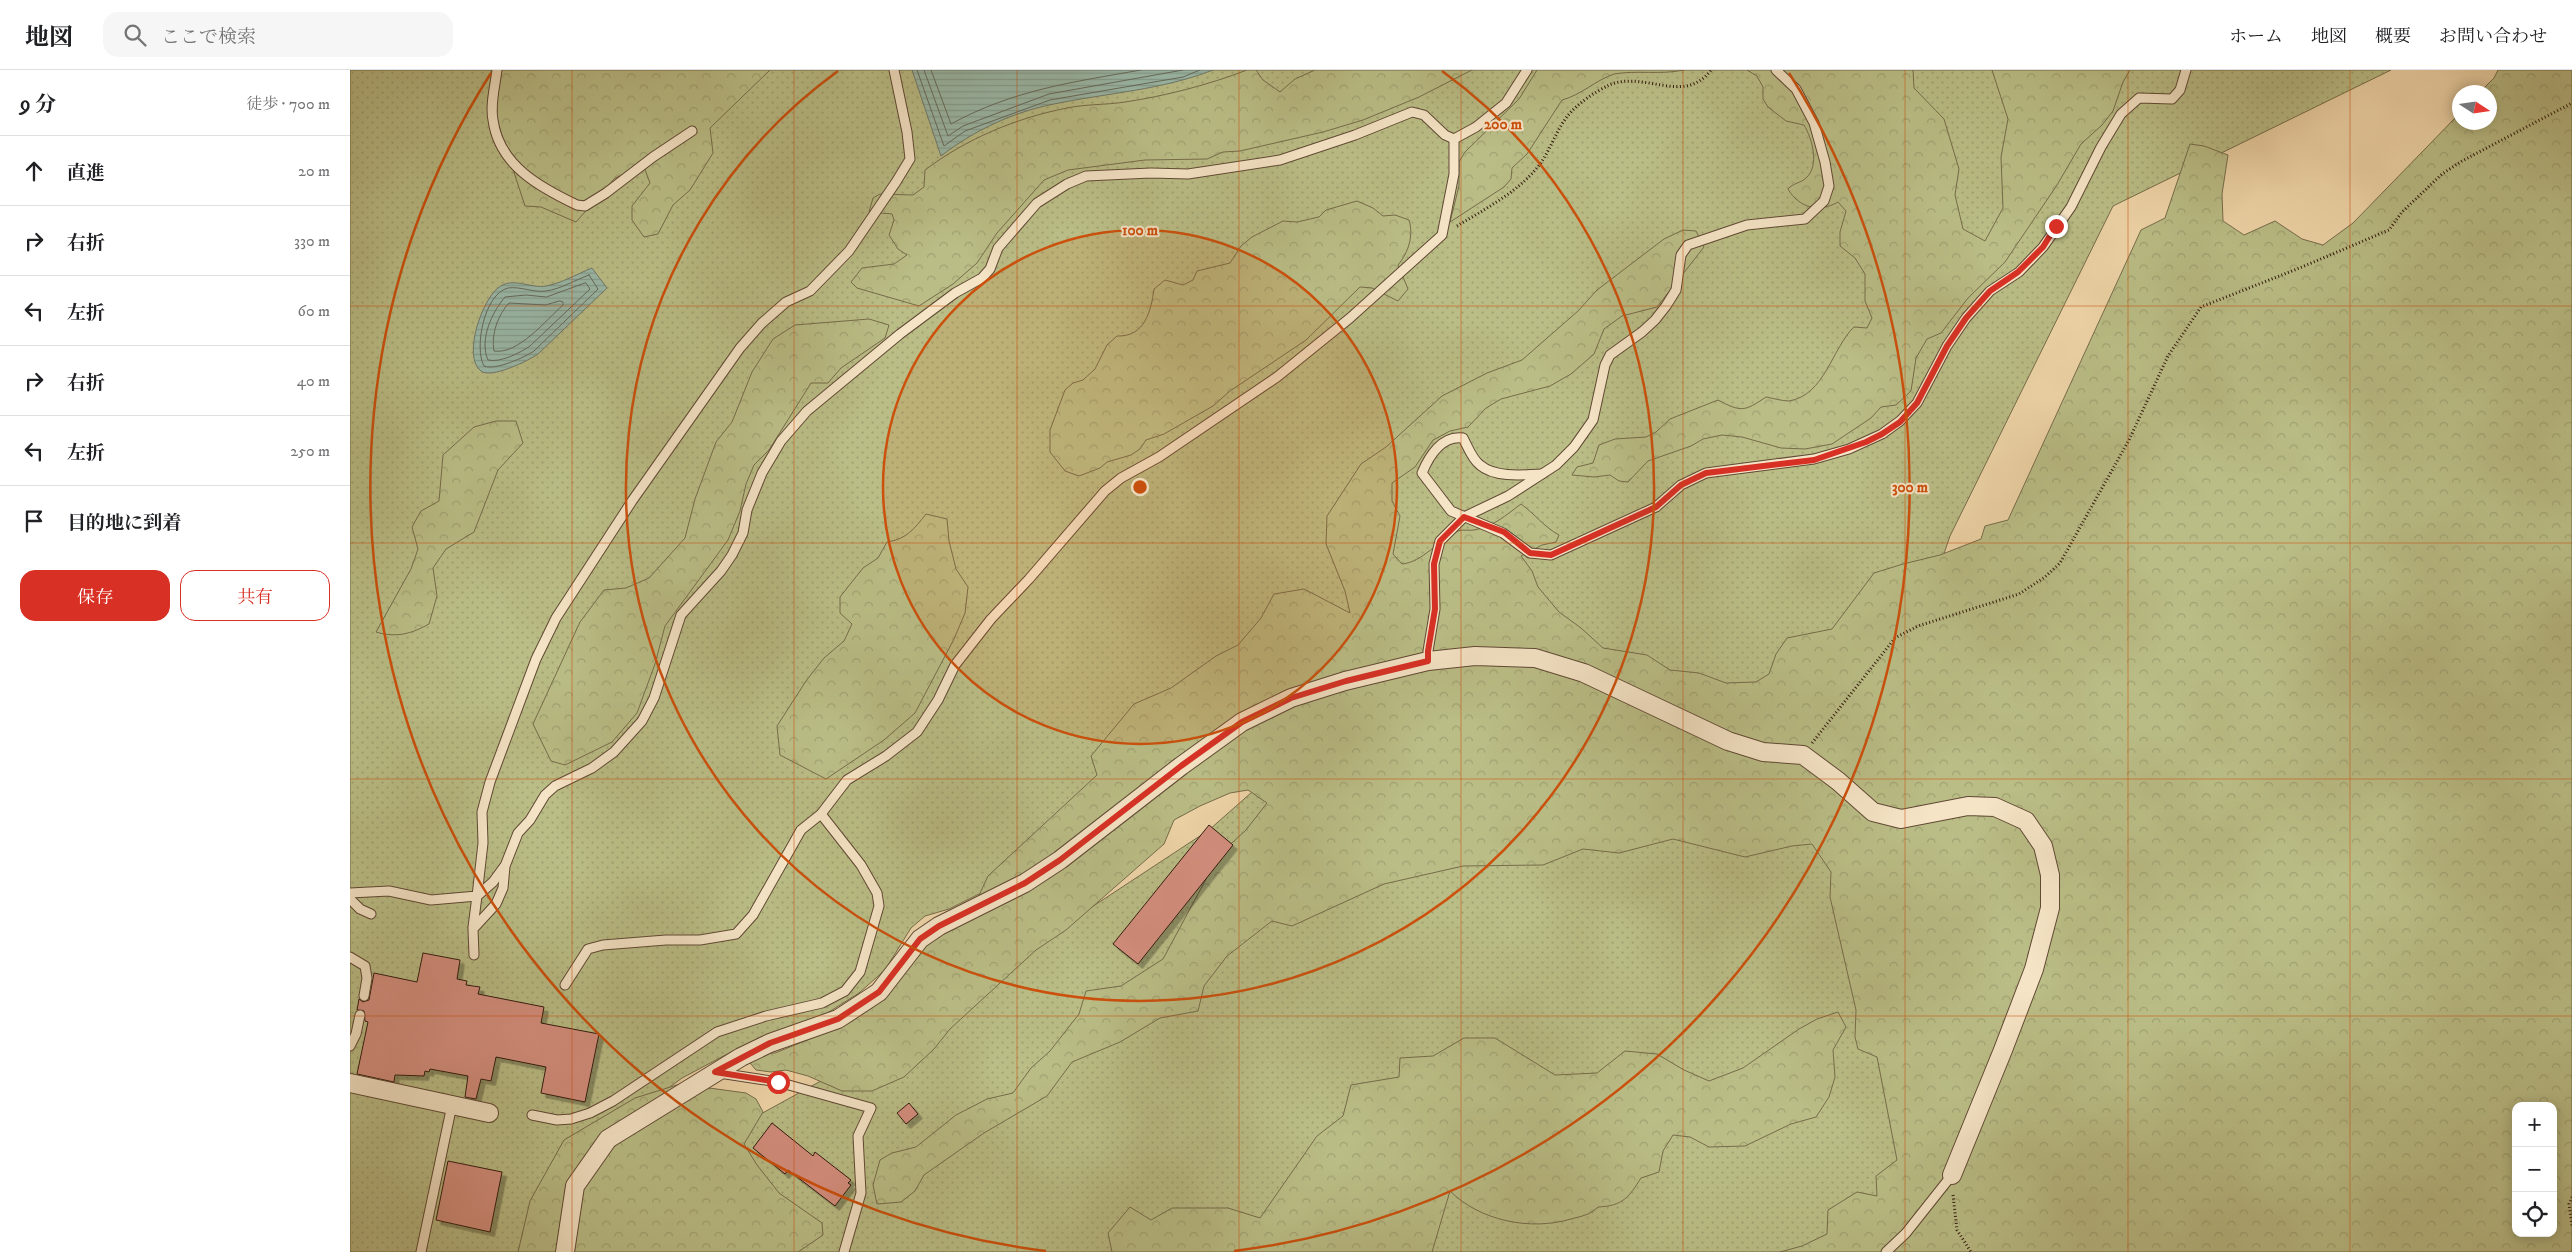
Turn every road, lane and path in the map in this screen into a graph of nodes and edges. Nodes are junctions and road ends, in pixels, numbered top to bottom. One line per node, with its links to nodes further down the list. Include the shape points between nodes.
1 (497, 70): 8 (lane, via 492,118 504,156 525,175 576,204 585,206 606,193)
2 (894, 70): 18 (lane, via 910,159 896,182 849,251 810,291 786,302 762,323 740,348 632,501 556,618 536,659 490,782 482,812 483,843)
3 (1527, 70): 9 (lane, via 1506,103 1476,127)
4 (1712, 70): 10 (path, via 1695,85 1681,87 1626,79 1600,90 1567,116 1539,165 1513,190)
5 (1776, 70): 11 (lane, via 1796,89 1814,122 1829,186 1824,201 1805,219 1747,225 1688,245 1681,255 1676,290 1671,298 1656,320 1610,355 1593,420 1574,447)
6 (2186, 70): 12 (lane, via 2180,90 2172,99 2139,98 2121,114 2071,207 2043,247 2018,272 1990,291 1966,318 1917,403 1900,422 1882,434 1814,460 1706,473 1681,485 1656,507 1551,555 1530,553 1504,532)
7 (2572, 103): 14 (path, via 2442,174 2388,230 2201,306 2168,356 2130,440 2060,563 2019,594 1927,622 1895,638)
8 (692, 131)
9 (1454, 139): 10 (lane, via 1454,174); 16 (lane, via 1444,135 1424,116 1412,112 1280,160 1188,174 1086,176 1037,203 998,248 990,269 982,278 955,293 900,334 807,411 781,441 762,473 747,510 743,534 732,554 681,615 654,698 642,721 614,752 544,795 530,820 518,833)
10 (1442, 235): 15 (lane, via 1350,318 1277,377 1105,491 991,619 955,665 917,732 847,780)
11 (1542, 474): 12 (lane, via 1508,496); 12 (lane, via 1520,476 1497,472 1480,466 1463,438 1446,441 1432,453 1422,473 1451,512)
12 (1464, 517): 13 (lane, via 1440,541 1434,564 1435,609)
13 (1428, 661): 14 (street, via 1476,656 1535,658 1584,673 1728,741 1764,752); 27 (street, via 1291,698 1242,722 1039,874 920,939 879,992)
14 (1803, 755): 35 (street, via 1838,780 1873,812 1901,819 1968,806 1995,807 2026,821 2043,846 2050,875 2050,908 2034,969)
15 (822, 814): 24 (lane, via 801,830 753,915 736,934 588,949); 26 (lane, via 862,865 877,893 879,906 860,972 846,991)
16 (505, 866): 18 (lane); 21 (lane, via 503,888 496,904)
17 (350, 893): 18 (lane, via 389,891 430,900)
18 (477, 896): 21 (lane)
19 (350, 899): 20 (lane)
20 (371, 914)
21 (473, 929): 22 (lane)
22 (474, 955)
23 (350, 957): 25 (lane, via 365,966)
24 (565, 985)
25 (364, 996)
26 (838, 996): 27 (lane); 34 (lane, via 717,1032 590,1113 557,1120)
27 (846, 1013): 30 (street, via 838,1019 770,1043)
28 (360, 1015): 29 (lane)
29 (350, 1046)
30 (715, 1072): 39 (street, via 608,1139 575,1186); 40 (lane, via 778,1082 871,1108 858,1136 861,1193)
31 (350, 1083): 32 (street)
32 (452, 1105): 33 (street); 38 (lane)
33 (489, 1113)
34 (532, 1115)
35 (1952, 1175): 41 (lane, via 1906,1234); 42 (path, via 1957,1230)
36 (2572, 1197): 37 (path, via 2569,1204)
37 (2572, 1226)
38 (421, 1252)
39 (565, 1252)
40 (844, 1252)
41 (1886, 1252)
42 (1971, 1252)

